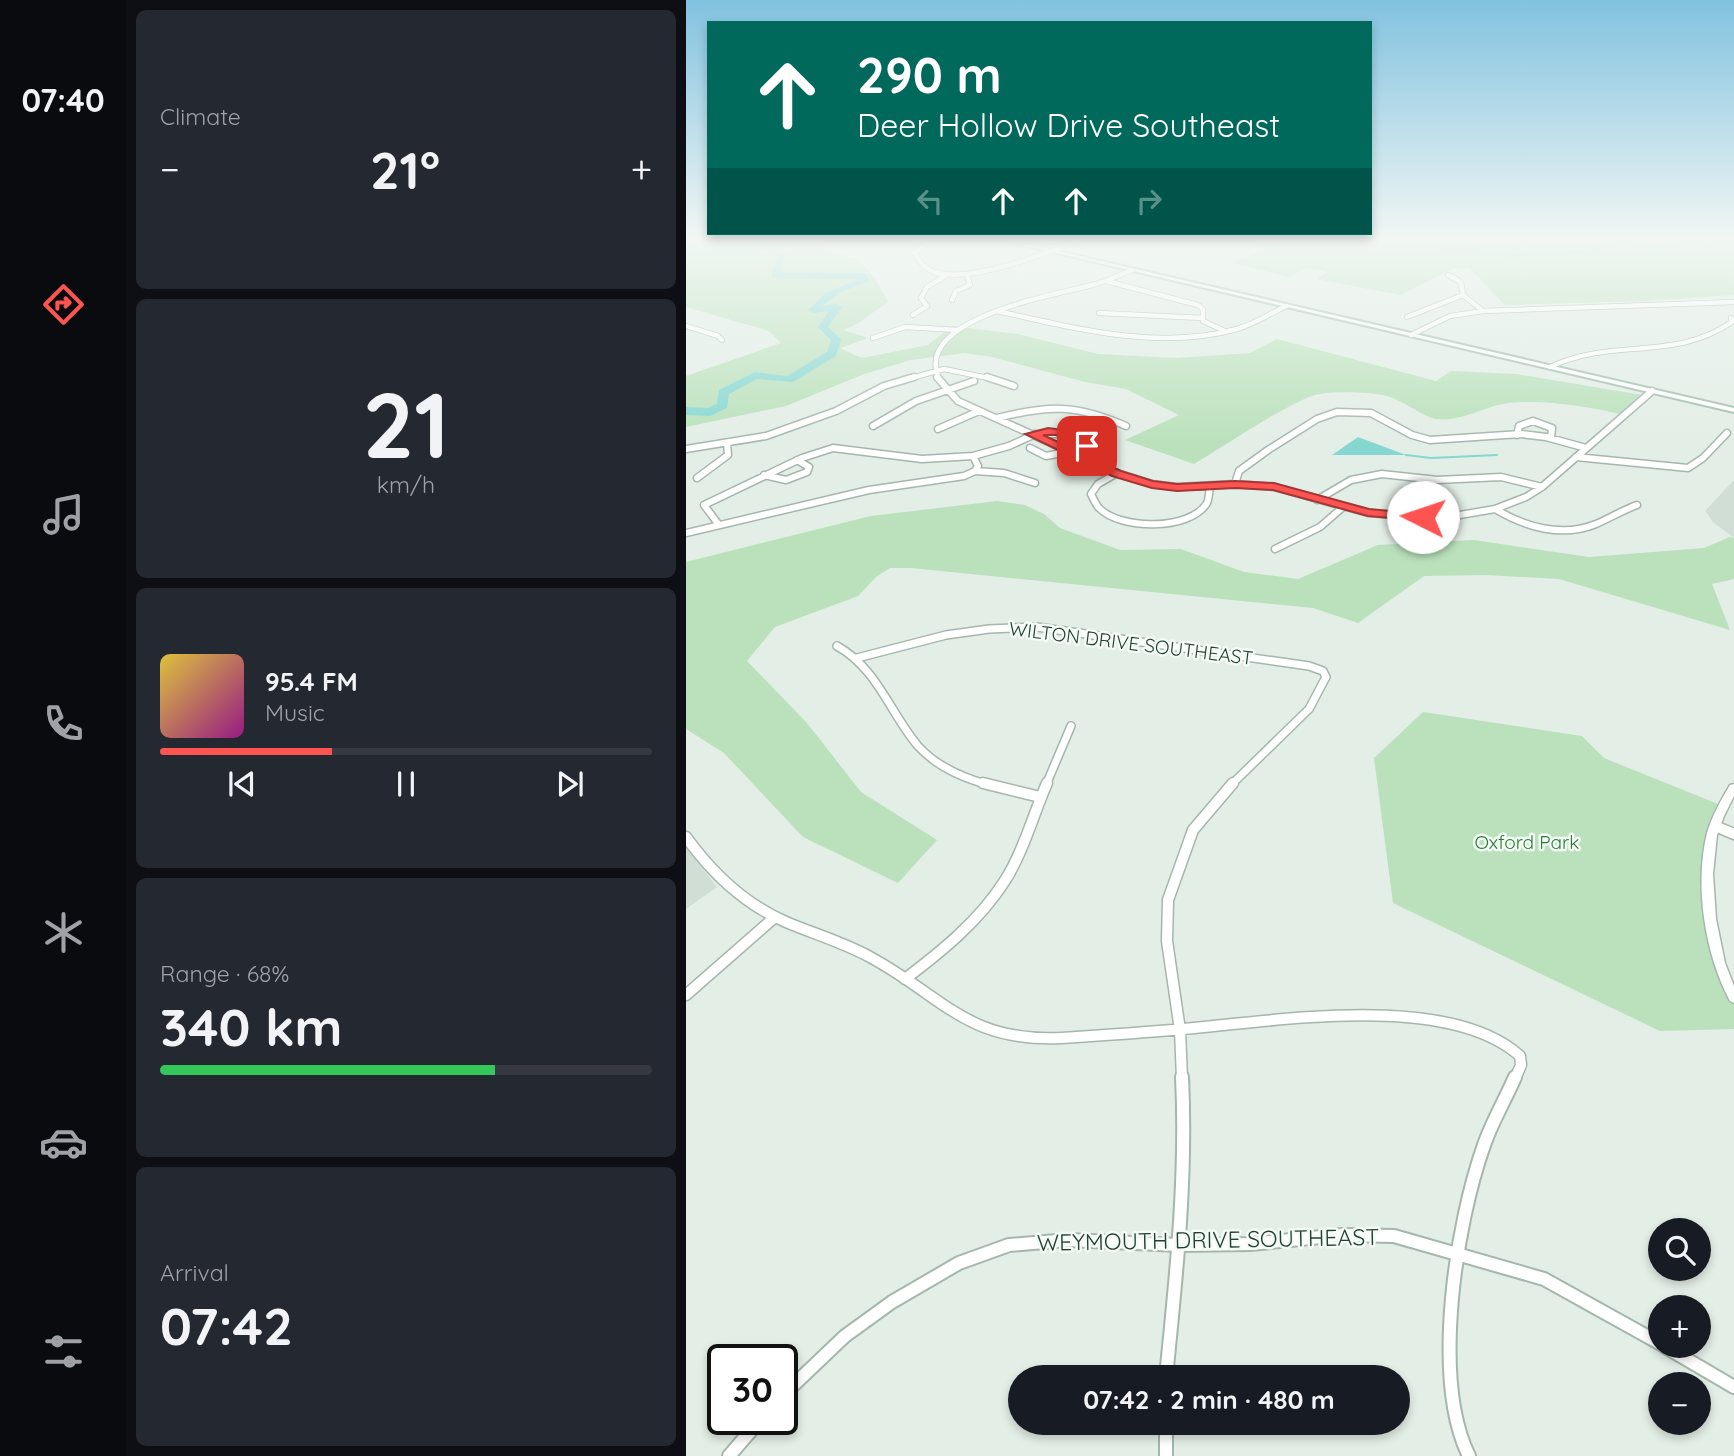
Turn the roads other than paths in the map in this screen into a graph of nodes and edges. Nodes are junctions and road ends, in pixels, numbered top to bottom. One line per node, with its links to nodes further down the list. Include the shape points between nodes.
1 (924, 308): 13 (street)
2 (1005, 308): 10 (street)
3 (1202, 308): 15 (street)
4 (1282, 308): 20 (street)
5 (1294, 308): 21 (main road)
6 (1424, 308): 16 (street)
7 (1429, 308): 14 (street)
8 (1479, 308): 11 (street)
9 (1568, 308): 11 (street)
10 (997, 311): 19 (street); 20 (street, via 1116,336)
11 (1483, 311): 14 (street)
12 (1099, 313): 15 (street)
13 (912, 315)
14 (1450, 316): 21 (street)
15 (1203, 317): 20 (street, via 1206,323)
16 (1406, 317)
17 (1731, 318): 24 (street, via 1725,328 1691,342 1587,351)
18 (686, 326): 23 (street)
19 (959, 330): 22 (street, via 905,327); 25 (street, via 940,349)
20 (1228, 332)
21 (1411, 335): 24 (main road)
22 (873, 338)
23 (722, 340)
24 (1550, 367): 29 (main road)
25 (936, 371): 27 (street, via 964,370); 28 (street); 40 (street, via 884,386 836,411 777,432)
26 (974, 381): 28 (street)
27 (1014, 386)
28 (947, 391): 31 (street); 33 (street, via 911,404)
29 (1652, 391): 30 (main road); 43 (street)
30 (1734, 410)
31 (979, 411): 32 (street); 35 (street)
32 (996, 418): 34 (street, via 1071,405); 37 (street)
33 (873, 426)
34 (1126, 426)
35 (938, 429)
36 (1727, 433): 47 (street, via 1700,463 1679,470)
37 (1031, 435): 41 (street, via 1059,433); 45 (street); 46 (street)
38 (1517, 435): 39 (street); 39 (street, via 1519,426 1533,421 1552,428); 54 (street, via 1430,440 1371,413 1334,413 1268,450 1239,471)
39 (1551, 438): 43 (street)
40 (727, 443): 44 (street); 52 (street, via 728,455)
41 (1087, 446)
42 (1030, 448): 45 (street, via 1046,456)
43 (1586, 448): 47 (street)
44 (686, 449)
45 (1067, 452): 50 (street)
46 (973, 456): 48 (street, via 922,459 833,448); 49 (street, via 978,466)
47 (1576, 457): 55 (street)
48 (797, 460): 51 (street); 51 (street, via 809,467 800,477 778,481)
49 (975, 471): 53 (street); 61 (street, via 964,477 869,490)
50 (1116, 473): 56 (street, via 1152,484); 56 (street, via 1098,484 1092,502 1100,512 1137,524 1161,524 1194,515 1209,503)
51 (764, 475): 61 (street, via 704,505)
52 (697, 478)
53 (1035, 483)
54 (1235, 484): 56 (street); 57 (street, via 1274,487)
55 (1542, 486): 57 (street, via 1501,477 1437,480 1382,474 1351,480); 60 (street)
56 (1210, 487)
57 (1317, 500): 59 (street)
58 (1637, 505): 60 (street, via 1591,526 1567,530 1527,525)
59 (1343, 507): 60 (street, via 1442,518); 63 (street, via 1321,527)
60 (1495, 509)
61 (719, 525): 62 (street)
62 (686, 533)
63 (1275, 549)
64 (836, 646): 65 (street)
65 (857, 657): 68 (street, via 931,760 972,781); 76 (street, WILTON DRIVE SOUTHEAST, via 960,630 1037,627 1323,671 1325,681 1309,709 1230,786 1193,830 1171,885 1167,941)
66 (1071, 726): 68 (street)
67 (1734, 787): 69 (street)
68 (1040, 797): 73 (street, via 1006,879 992,900 974,922)
69 (1715, 827): 70 (street); 75 (street, via 1708,888 1715,943)
70 (1734, 834)
71 (686, 836): 72 (street, via 712,873)
72 (775, 917): 73 (street, via 857,949); 74 (street)
73 (905, 979): 76 (street, via 968,1020 1014,1037)
74 (686, 995)
75 (1734, 998)
76 (1180, 1030): 77 (street, via 1185,1130); 78 (street, via 1356,1012 1395,1014 1495,1039 1520,1056 1521,1065 1480,1155)
77 (1179, 1245): 78 (street, WEYMOUTH DRIVE SOUTHEAST, via 1394,1236); 81 (street); 82 (street, WEYMOUTH DRIVE SOUTHEAST, via 1068,1240 1009,1245 959,1263 892,1302 845,1336)
78 (1457, 1252): 79 (street, WEYMOUTH DRIVE SOUTHEAST, via 1544,1279); 88 (street, via 1449,1352 1453,1397)
79 (1648, 1337)
80 (1684, 1358): 83 (street, WEYMOUTH DRIVE SOUTHEAST)
81 (1167, 1365)
82 (798, 1381)
83 (1734, 1387)
84 (747, 1435): 86 (street)
85 (1166, 1435): 87 (street)
86 (729, 1456)
87 (1166, 1456)
88 (1469, 1456)

